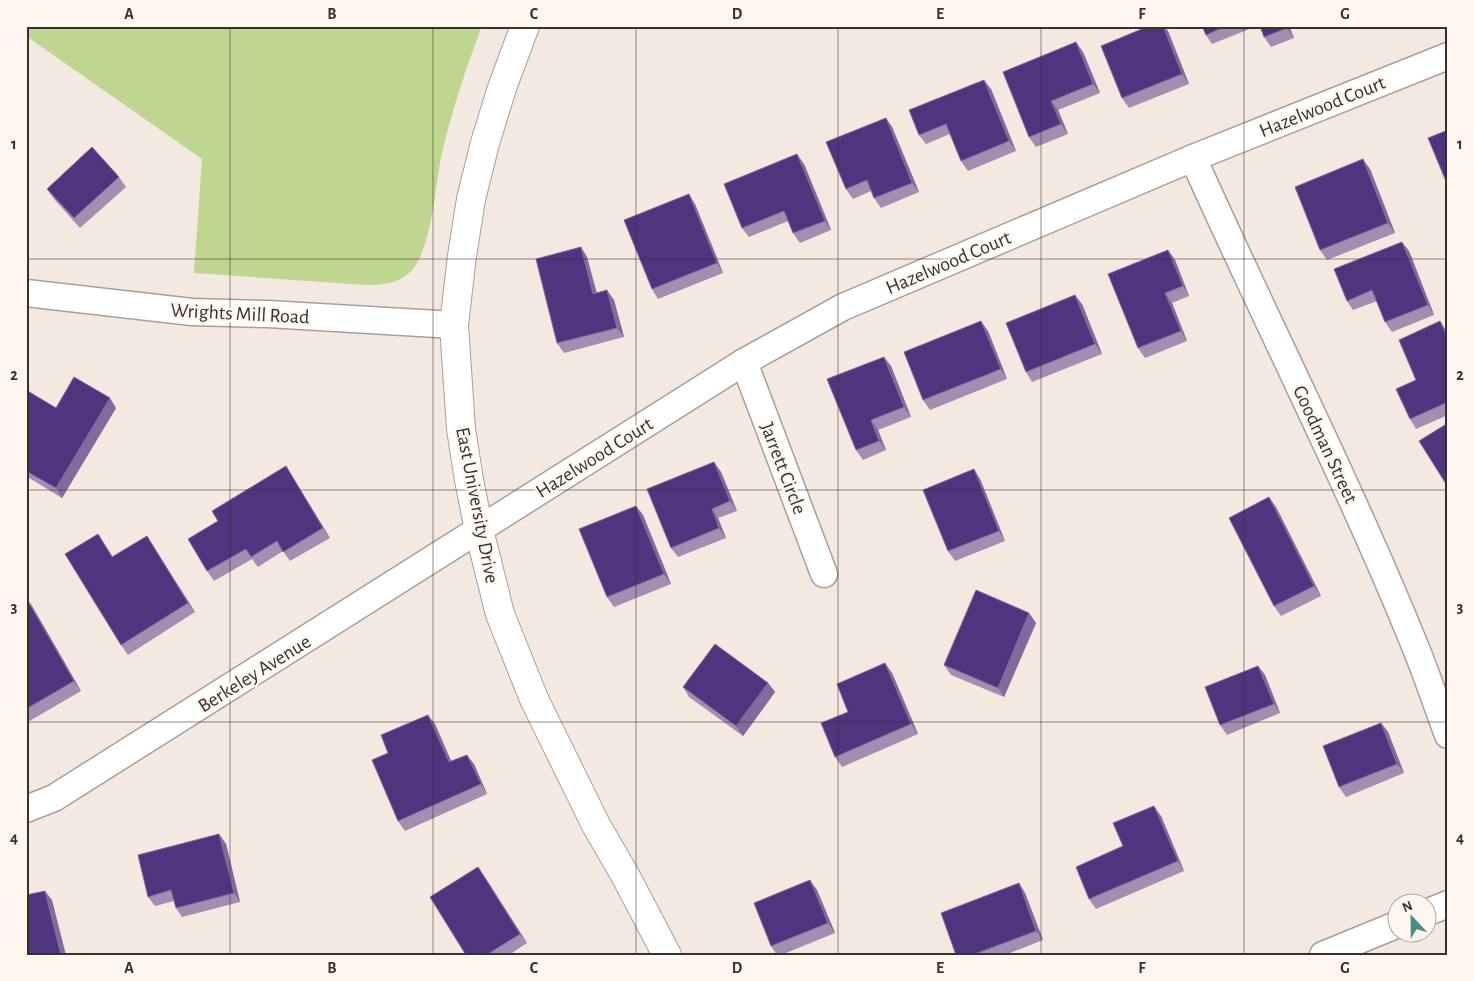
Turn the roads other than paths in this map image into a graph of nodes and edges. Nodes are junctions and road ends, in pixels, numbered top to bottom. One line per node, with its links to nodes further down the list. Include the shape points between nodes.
1 (525, 26): 5 (main road, East University Drive, via 502,88 471,199)
2 (1448, 56): 3 (street, Hazelwood Court)
3 (1193, 158): 6 (street, Hazelwood Court, via 843,307); 9 (street, Goodman Street, via 1334,460 1416,647)
4 (26, 293): 5 (street, Wrights Mill Road, via 192,312)
5 (454, 325): 7 (main road, East University Drive, via 461,429)
6 (744, 362): 7 (street, Hazelwood Court); 8 (street, Jarrett Circle)
7 (480, 530): 10 (street, Berkeley Avenue, via 63,793); 14 (main road, East University Drive, via 500,614 534,699 596,825)
8 (824, 574)
9 (1448, 735)
10 (26, 810)
11 (1448, 904): 12 (street)
12 (1436, 909)
13 (1386, 929): 15 (street)
14 (667, 955)
15 (1322, 955)

